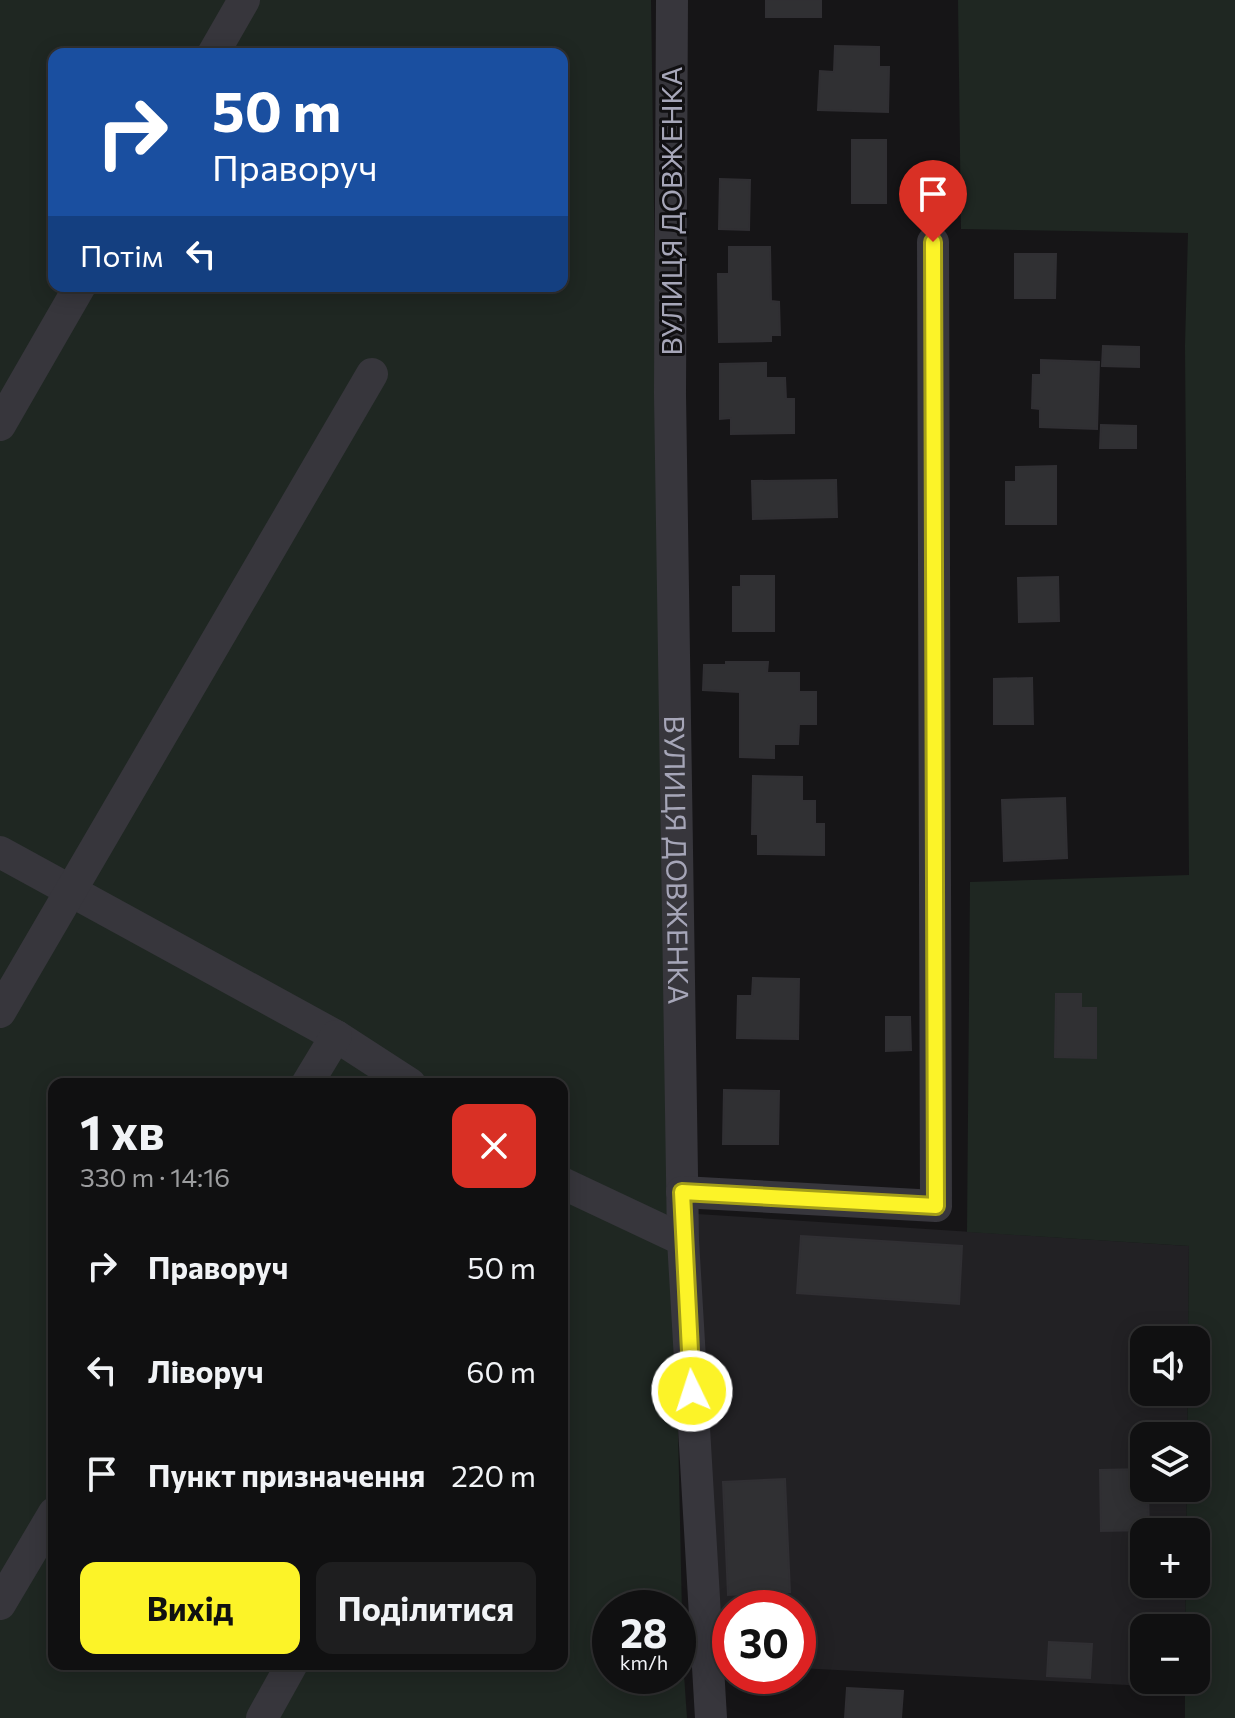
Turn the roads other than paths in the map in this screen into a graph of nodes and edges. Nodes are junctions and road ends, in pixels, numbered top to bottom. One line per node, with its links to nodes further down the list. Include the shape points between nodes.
1 (244, 0): 3 (street)
2 (672, 0): 15 (street, ВУЛИЦЯ ДОВЖЕНКА, via 670,394)
3 (216, 48)
4 (933, 242): 15 (street, via 936,1206)
5 (77, 292): 7 (street)
6 (372, 374): 9 (street)
7 (0, 425)
8 (0, 852): 9 (street)
9 (69, 891): 10 (street); 11 (street)
10 (0, 1012)
11 (336, 1036): 12 (street); 13 (street)
12 (311, 1078)
13 (401, 1078)
14 (568, 1186): 16 (street)
15 (682, 1192): 16 (street, ВУЛИЦЯ ДОВЖЕНКА)
16 (683, 1240): 21 (street, ВУЛИЦЯ ДОВЖЕНКА)
17 (48, 1523): 18 (street)
18 (0, 1604)
19 (289, 1670): 20 (street)
20 (262, 1718)
21 (711, 1718)

